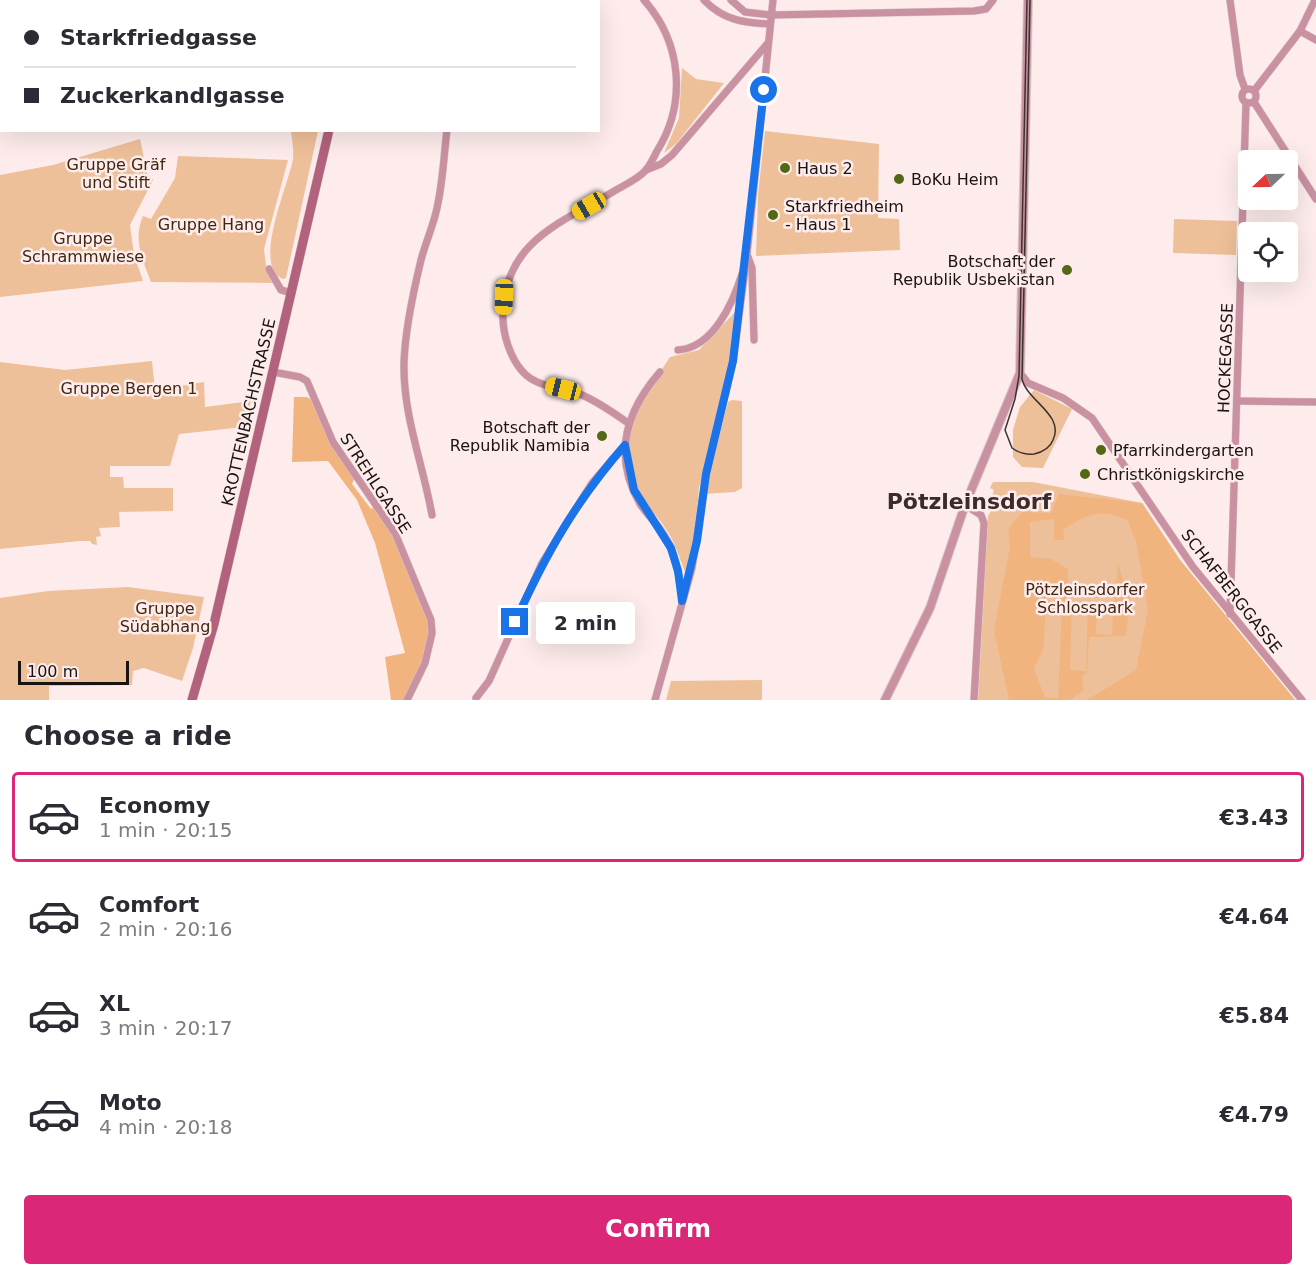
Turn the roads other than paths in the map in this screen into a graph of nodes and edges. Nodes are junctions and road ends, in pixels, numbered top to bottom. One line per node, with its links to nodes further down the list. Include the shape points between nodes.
1 (644, 0): 19 (street, via 668,39 677,79 670,127)
2 (704, 0): 10 (street, via 733,20)
3 (731, 0): 9 (street, via 746,12)
4 (773, 0): 9 (street)
5 (993, 0): 9 (street, via 986,9 974,11)
6 (1028, 0): 28 (street)
7 (1230, 0): 14 (street, HOCKEGASSE)
8 (1315, 0): 11 (street)
9 (771, 15): 10 (street)
10 (770, 24): 13 (street)
11 (1300, 32): 12 (street); 15 (street)
12 (1316, 40)
13 (768, 44): 19 (street, via 672,155); 21 (street)
14 (1245, 89): 15 (street); 16 (street, HOCKEGASSE, via 1243,97)
15 (1254, 91): 16 (street, HOCKEGASSE)
16 (1250, 103): 20 (street); 29 (street, HOCKEGASSE)
17 (329, 132): 23 (main road, KROTTENBACHSTRASSE)
18 (447, 132): 34 (street, via 438,204 421,260 404,361 409,423 425,473)
19 (645, 171): 31 (street, via 530,243 509,276 504,297 505,333 524,373 540,383 581,394)
20 (1316, 199)
21 (747, 254): 24 (street, via 752,268); 25 (street, via 732,301 716,326 695,347); 35 (street, via 728,388 706,474 697,541)
22 (269, 268): 23 (street, via 281,290)
23 (292, 293): 26 (main road, KROTTENBACHSTRASSE)
24 (754, 340)
25 (678, 350)
26 (273, 372): 38 (main road, KROTTENBACHSTRASSE, via 214,624); 39 (street, STREHLGASSE, via 307,381 333,442 387,518 404,552 431,620 432,633 425,663)
27 (660, 372): 31 (street, via 641,396)
28 (1020, 374): 33 (street); 36 (street, SCHAFBERGGASSE, via 1028,383 1063,398 1092,418 1193,567)
29 (1237, 401): 30 (street); 36 (street, HOCKEGASSE)
30 (1316, 402)
31 (628, 423): 32 (street)
32 (625, 445): 35 (street, via 634,490 671,548); 37 (street, via 592,483 548,553 489,681)
33 (965, 505): 41 (street, via 930,608); 42 (street, via 981,515 984,523)
34 (432, 515)
35 (682, 601): 40 (street)
36 (1230, 614): 43 (street, SCHAFBERGGASSE)
37 (476, 698)
38 (192, 700)
39 (407, 700)
40 (656, 700)
41 (885, 700)
42 (974, 700)
43 (1302, 700)

